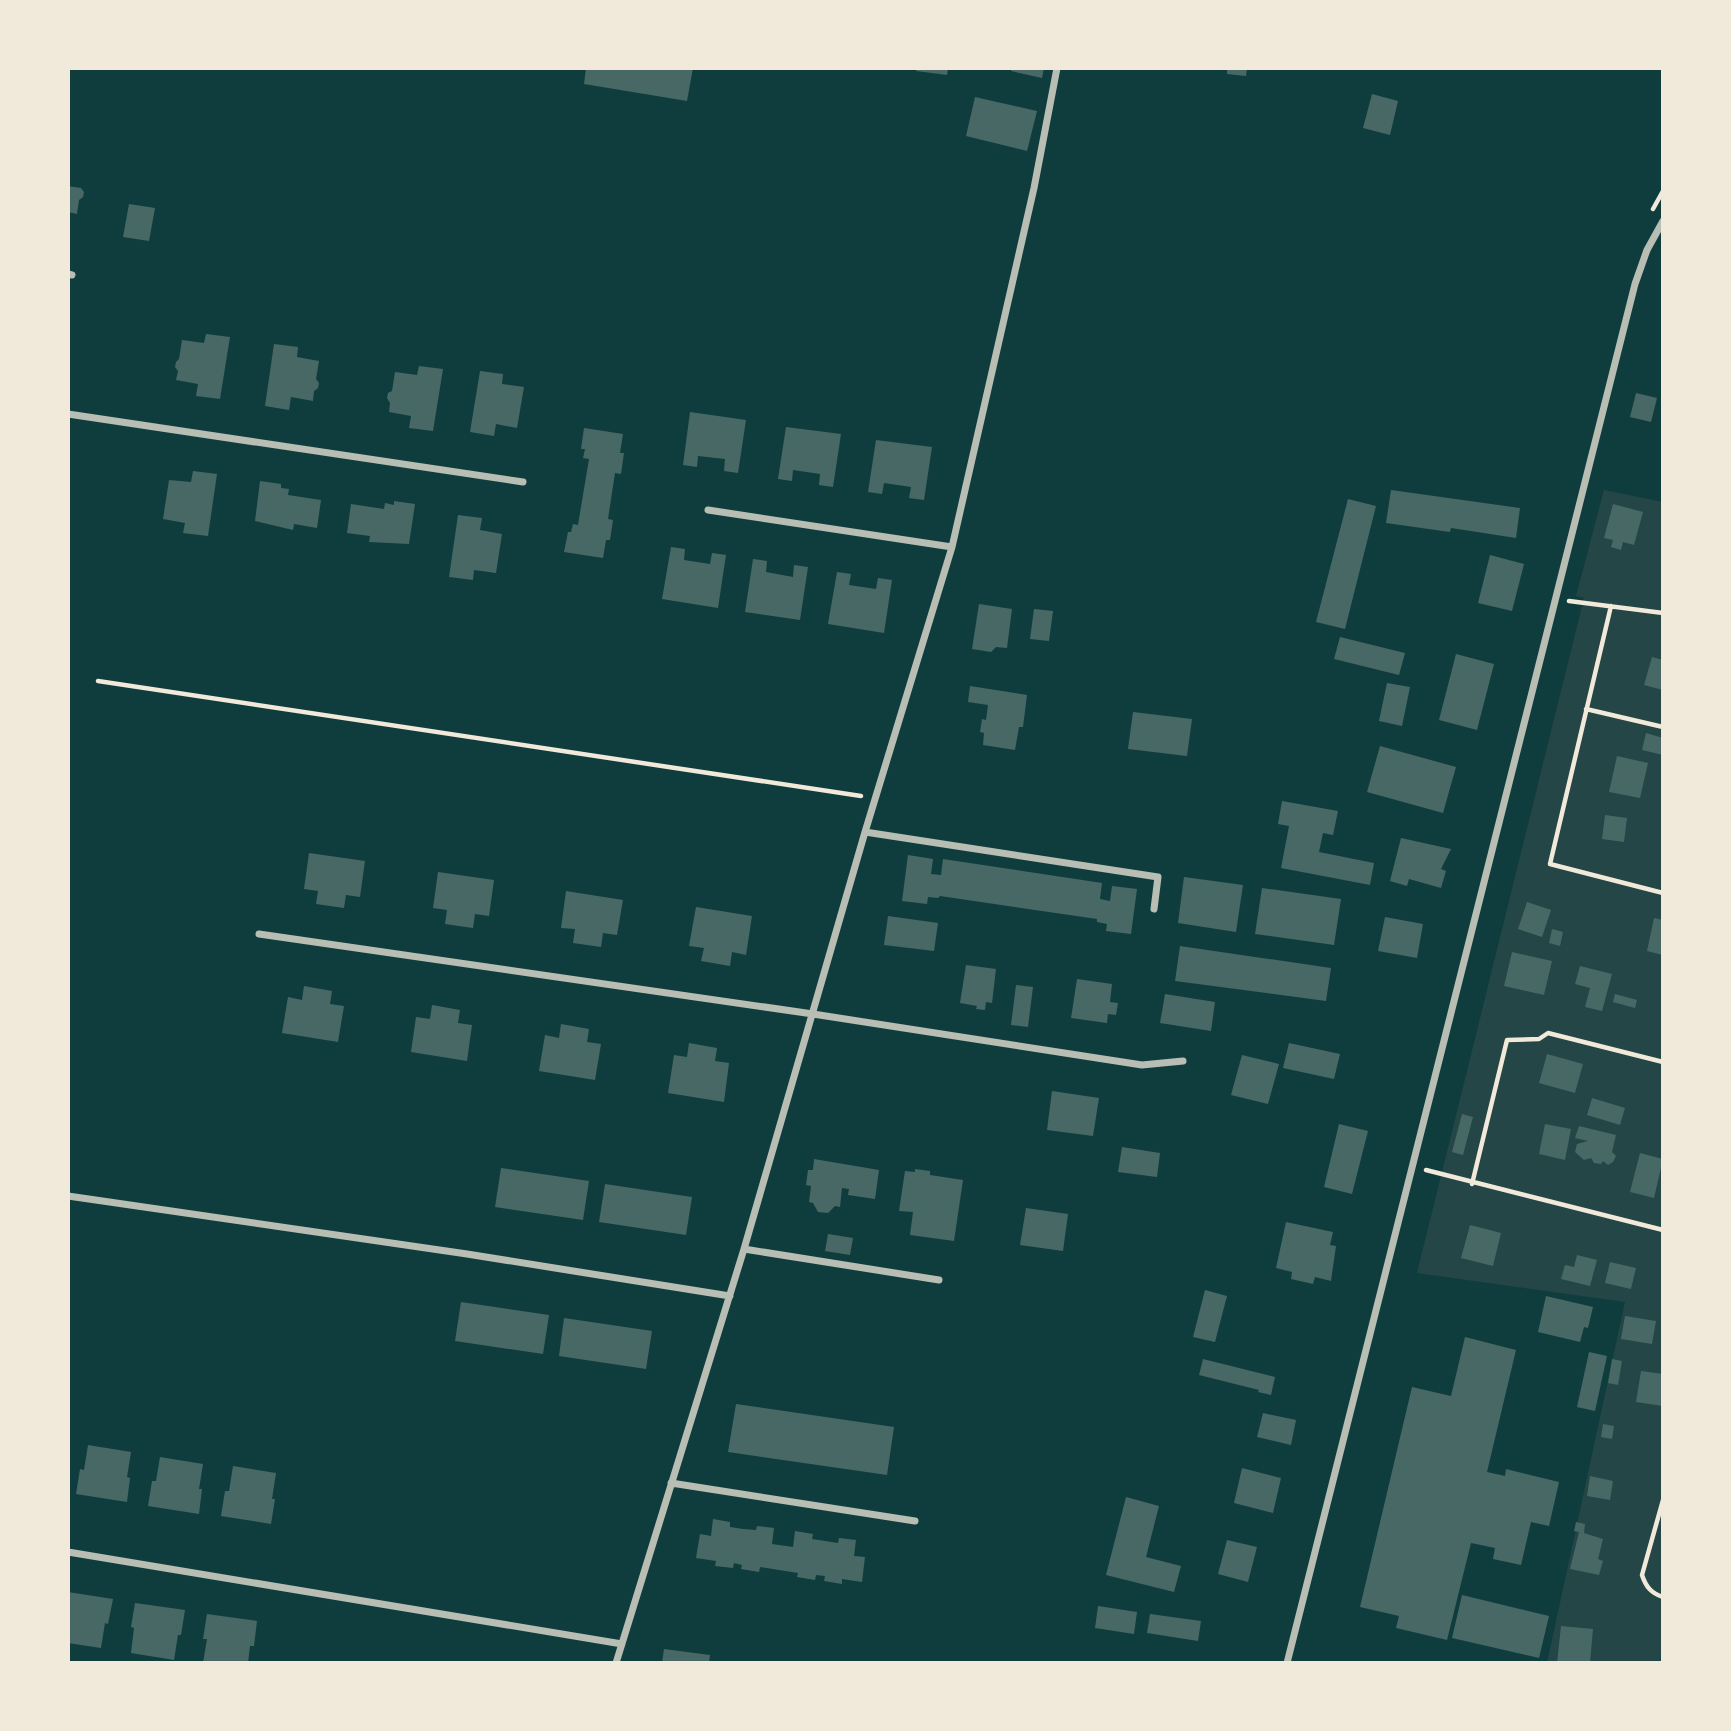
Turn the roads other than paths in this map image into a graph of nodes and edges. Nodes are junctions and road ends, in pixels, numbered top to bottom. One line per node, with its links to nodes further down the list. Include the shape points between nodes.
1 (1057, 68): 6 (street)
2 (1663, 221): 21 (street, via 1635,284)
3 (68, 414): 4 (street)
4 (523, 482)
5 (708, 510): 6 (street)
6 (952, 547): 7 (street)
7 (865, 832): 8 (street, via 1158,877); 10 (street)
8 (1154, 909)
9 (260, 934): 10 (street)
10 (813, 1014): 11 (street, via 1142,1065); 13 (street)
11 (1183, 1061)
12 (68, 1196): 15 (street)
13 (744, 1249): 14 (street); 15 (street)
14 (939, 1280)
15 (730, 1296): 16 (street)
16 (671, 1483): 17 (street); 19 (street)
17 (915, 1521)
18 (68, 1552): 19 (street)
19 (622, 1644): 20 (street)
20 (616, 1663)
21 (1287, 1663)

